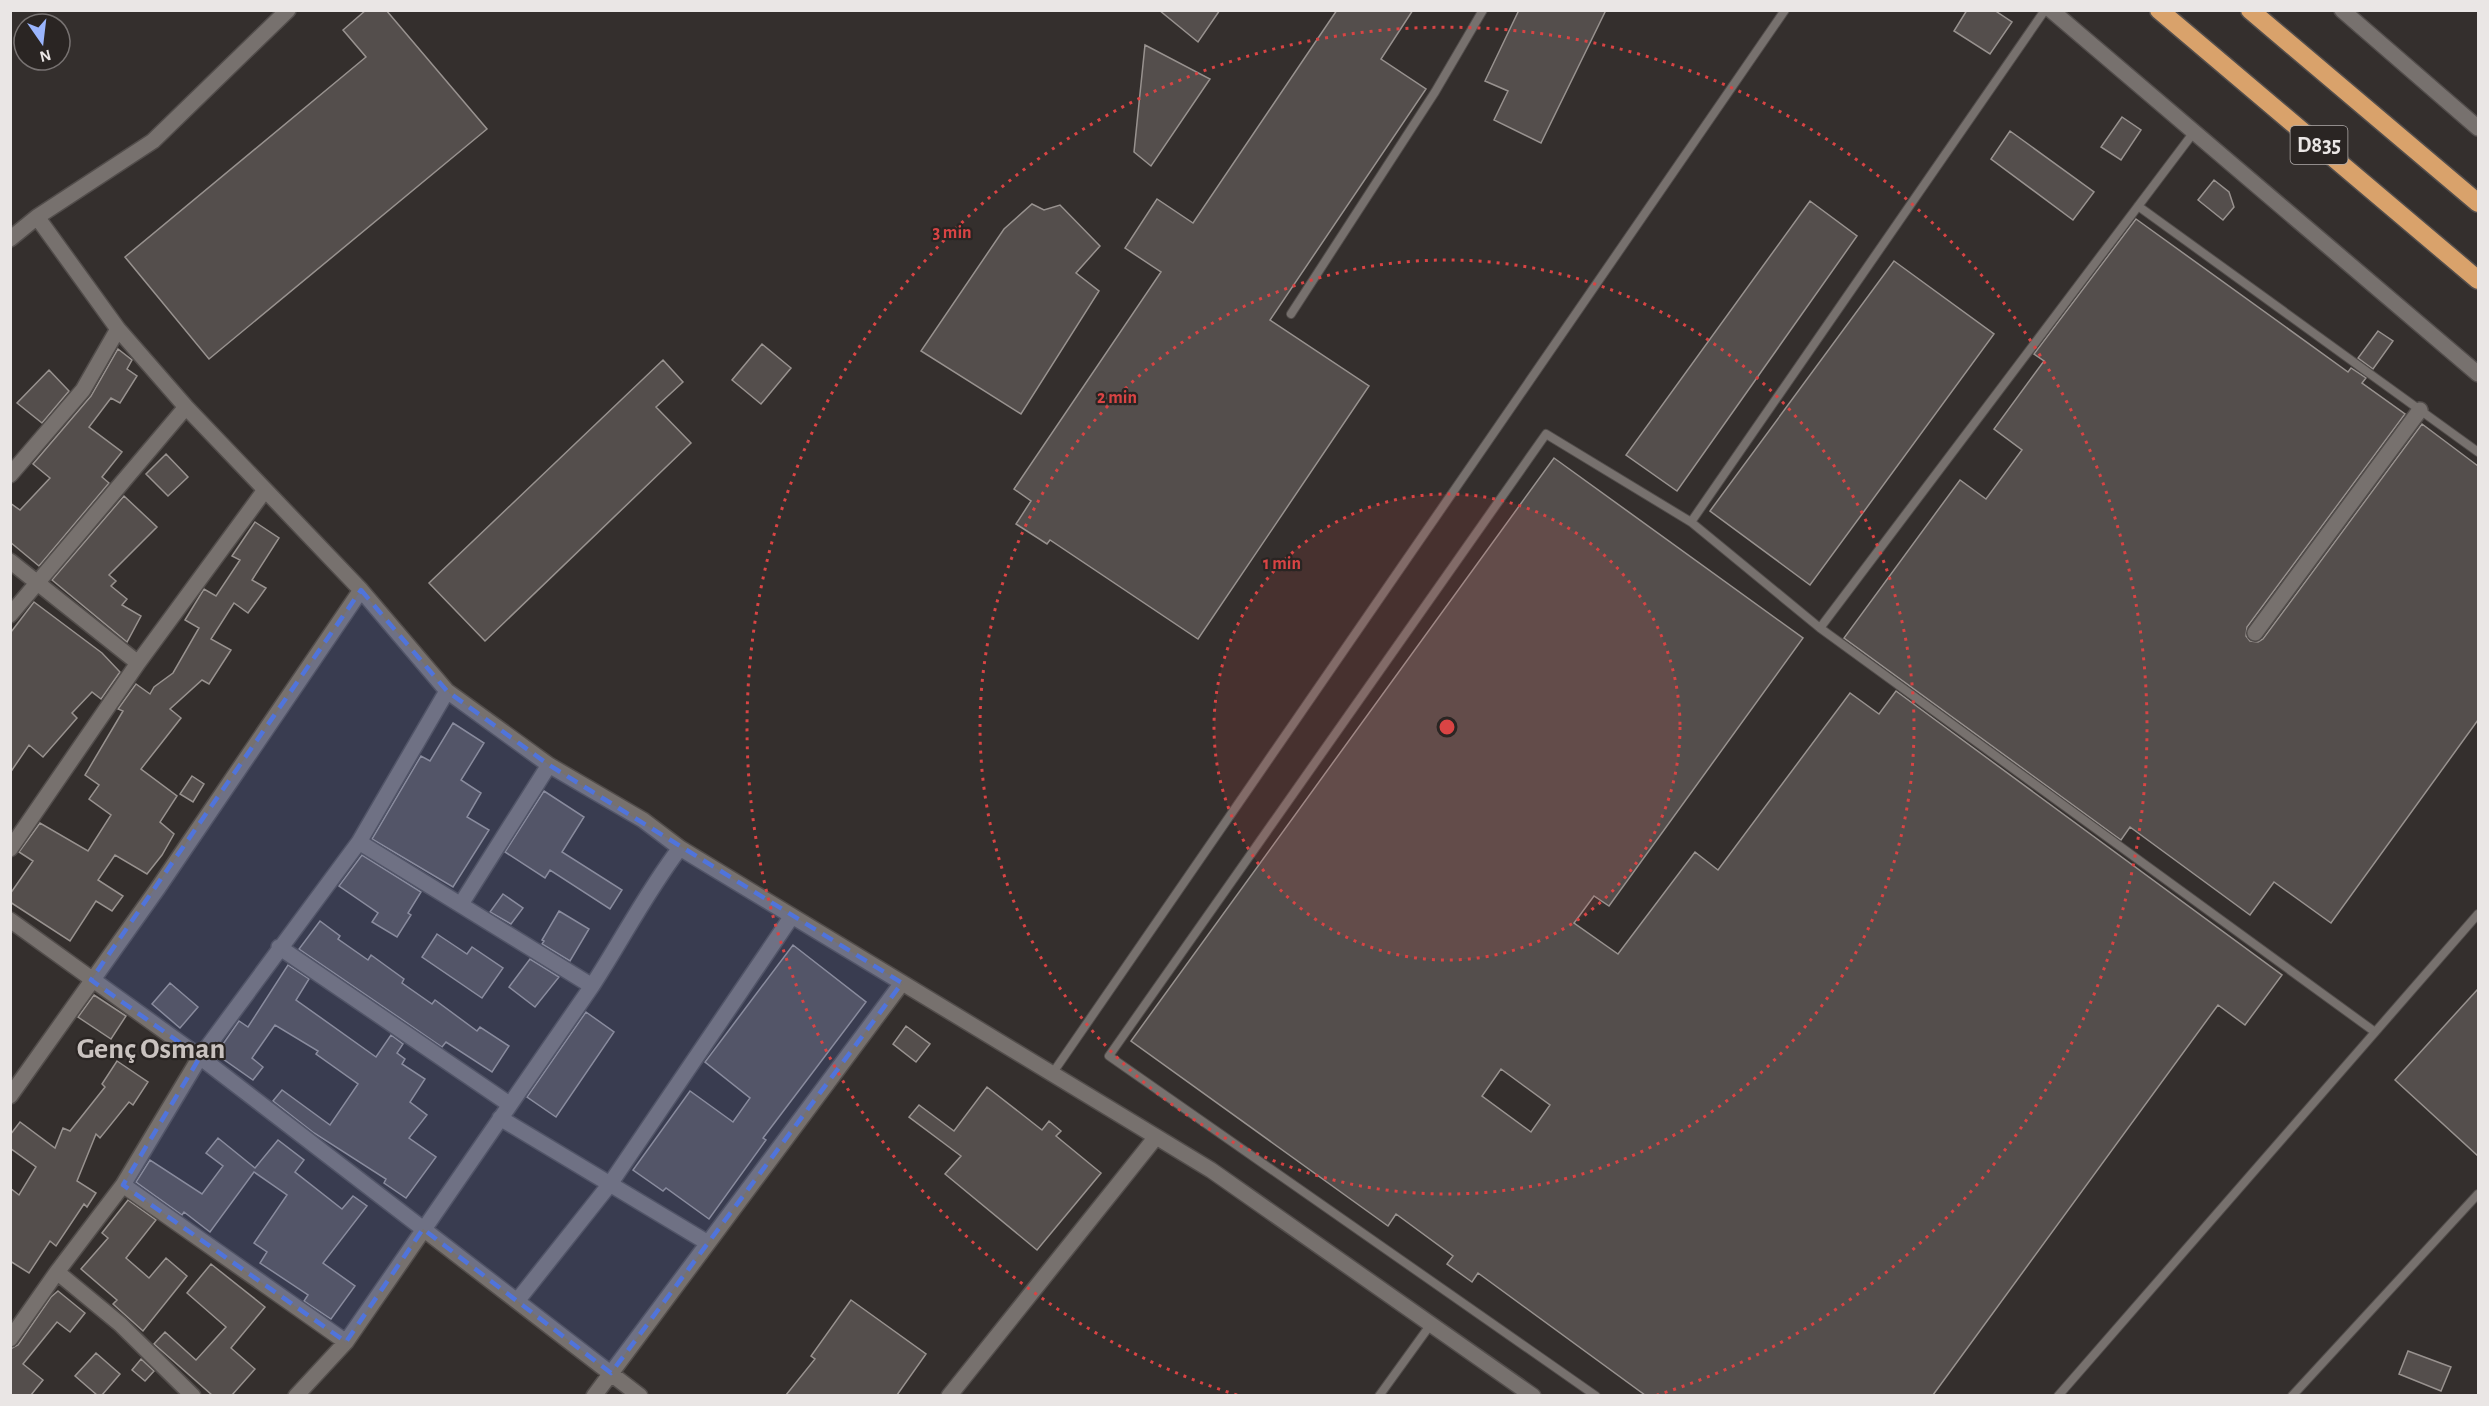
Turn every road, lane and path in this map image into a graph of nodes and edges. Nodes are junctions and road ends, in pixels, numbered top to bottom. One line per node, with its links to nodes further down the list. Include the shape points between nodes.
1 (288, 10): 13 (street, via 153,141)
2 (1483, 10): 16 (lane, via 1435,92)
3 (1785, 10): 47 (lane)
4 (2045, 10): 24 (lane)
5 (2052, 10): 10 (street)
6 (2159, 10): 15 (highway, D835)
7 (2250, 10): 11 (highway, D835)
8 (2342, 10): 9 (street)
9 (2478, 128)
10 (2194, 132): 12 (lane); 18 (street)
11 (2478, 203)
12 (2138, 206): 20 (lane); 29 (lane)
13 (37, 217): 14 (street); 17 (street)
14 (10, 239)
15 (2478, 280)
16 (1291, 314)
17 (118, 329): 19 (street); 22 (street, via 83,390)
18 (2478, 374)
19 (186, 407): 23 (street); 26 (street)
20 (2420, 410): 21 (lane); 30 (street)
21 (2478, 452)
22 (10, 474)
23 (265, 490): 27 (street); 31 (street)
24 (1691, 522): 29 (lane); 70 (lane, via 1546,434 1109,1056)
25 (10, 561): 26 (street)
26 (37, 582): 28 (street); 31 (street)
27 (361, 590): 32 (street); 42 (street)
28 (10, 615)
29 (1820, 628): 45 (lane)
30 (2255, 633)
31 (138, 663): 36 (street)
32 (447, 691): 33 (street); 34 (street)
33 (549, 765): 35 (street, via 643,820); 37 (street)
34 (359, 842): 37 (street); 41 (street)
35 (681, 848): 39 (street); 44 (street, via 658,877)
36 (10, 849)
37 (461, 904): 44 (street)
38 (2478, 914): 45 (lane)
39 (792, 916): 43 (street); 52 (street)
40 (10, 920): 42 (street)
41 (279, 947): 46 (street); 49 (street)
42 (91, 980): 46 (street); 48 (street)
43 (902, 983): 47 (street); 56 (street)
44 (592, 986): 49 (street)
45 (2376, 1032): 71 (lane)
46 (200, 1057): 53 (street); 55 (street)
47 (1053, 1074): 51 (street)
48 (10, 1096)
49 (509, 1104): 50 (street)
50 (500, 1118): 52 (street); 55 (street)
51 (1156, 1137): 59 (street, via 1211,1170); 67 (street)
52 (610, 1184): 56 (street); 58 (street)
53 (123, 1185): 57 (street); 61 (street)
54 (2478, 1194): 72 (lane)
55 (423, 1229): 58 (street); 61 (street)
56 (708, 1243): 62 (street)
57 (57, 1272): 60 (street); 63 (street, via 120,1324)
58 (517, 1301): 62 (street)
59 (1431, 1324): 68 (lane); 69 (street)
60 (10, 1339)
61 (346, 1342): 64 (street)
62 (611, 1373): 65 (street); 66 (street)
63 (193, 1395)
64 (296, 1395)
65 (594, 1395)
66 (640, 1395)
67 (949, 1395)
68 (1379, 1395)
69 (1533, 1395)
70 (1596, 1395)
71 (2058, 1395)
72 (2292, 1395)

